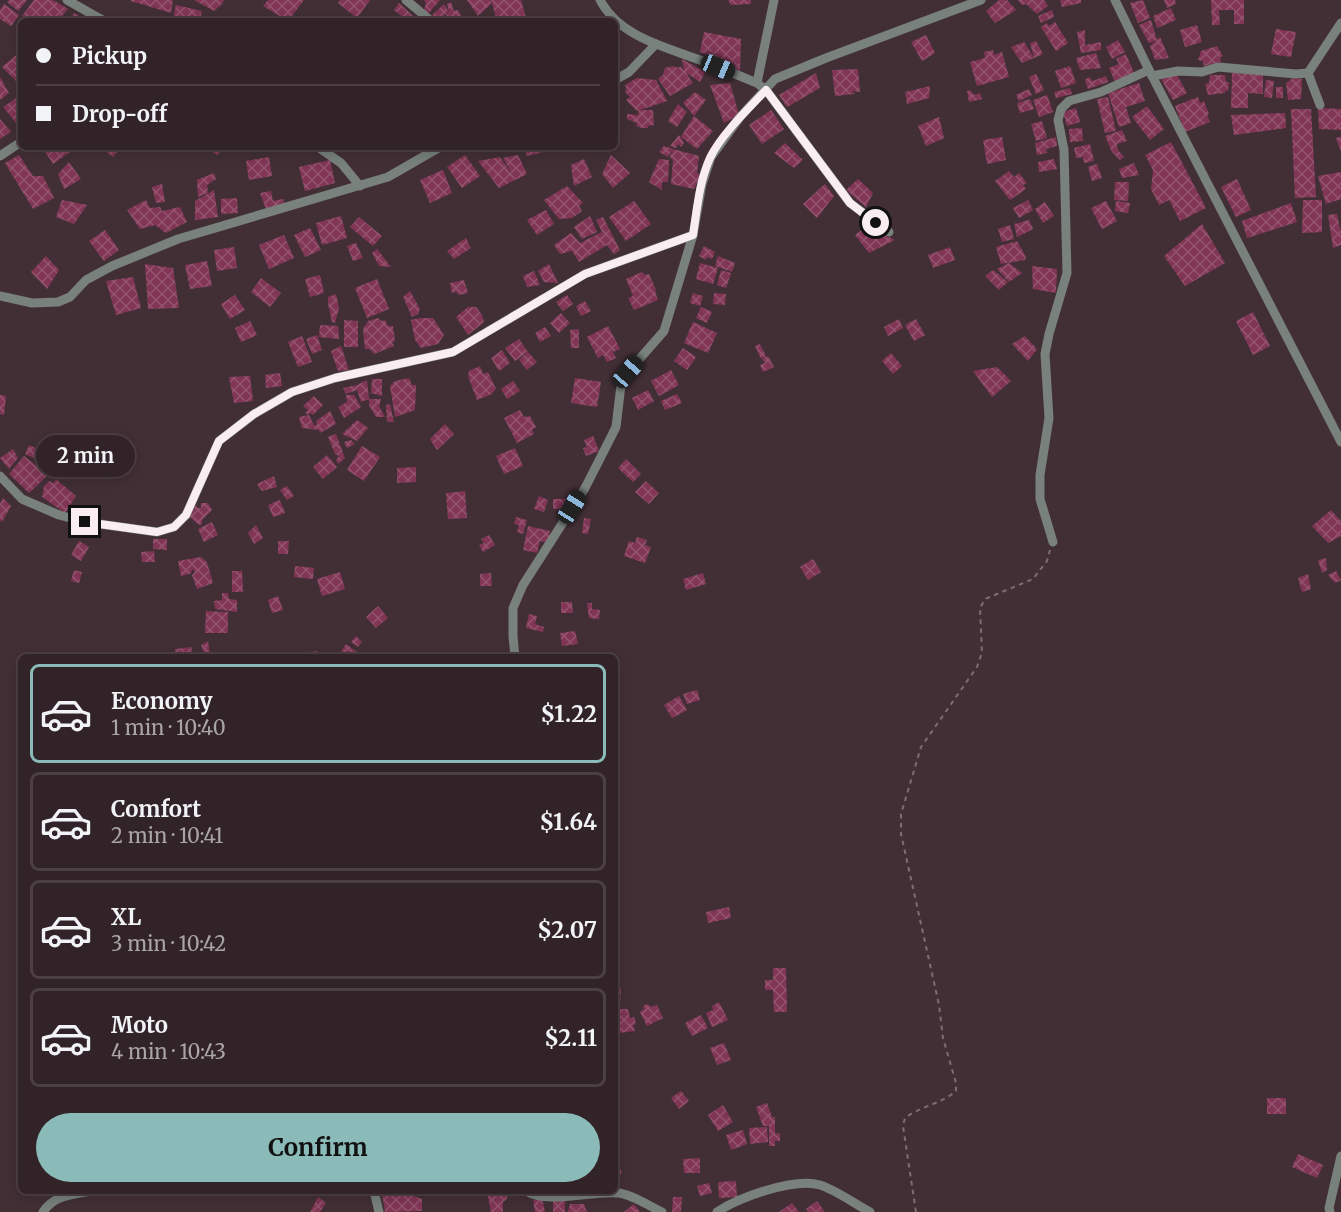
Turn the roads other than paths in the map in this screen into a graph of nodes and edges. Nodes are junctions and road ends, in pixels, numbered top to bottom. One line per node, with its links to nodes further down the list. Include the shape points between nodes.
1 (67, 0): 7 (street)
2 (406, 0): 8 (street)
3 (600, 0): 9 (street)
4 (774, 0): 16 (street)
5 (981, 0): 17 (street, via 775,79)
6 (1115, 0): 13 (street)
7 (99, 18)
8 (427, 18)
9 (613, 18)
10 (618, 22): 12 (street)
11 (1341, 23): 14 (street)
12 (656, 44): 15 (street); 16 (street)
13 (1151, 73): 14 (street, via 1202,72 1218,67); 27 (street); 29 (street, via 1069,101 1058,120 1064,150 1067,273 1048,334 1049,418 1040,475 1040,499)
14 (1308, 73): 18 (street)
15 (618, 78)
16 (757, 83): 17 (street)
17 (766, 90): 24 (street, via 850,203); 25 (street, via 711,157)
18 (1320, 105)
19 (18, 144): 22 (street)
20 (322, 150): 23 (street, via 341,163)
21 (435, 150): 23 (street, via 388,177)
22 (0, 156)
23 (360, 186): 26 (street, via 178,239 112,266 58,302 32,303)
24 (889, 232)
25 (693, 235): 28 (street, via 585,274 453,352 335,378 292,392 219,441 186,515 174,527 157,532 58,515 22,499); 30 (street, via 664,331 628,372 621,385 616,427 585,488 523,585 513,608)
26 (0, 296)
27 (1341, 442)
28 (0, 476)
29 (1053, 542)
30 (515, 654)
31 (1341, 1156): 42 (street)
32 (76, 1194): 37 (street, via 57,1198)
33 (375, 1194): 38 (street)
34 (536, 1194): 35 (street)
35 (581, 1194)
36 (618, 1194): 39 (street)
37 (43, 1212)
38 (379, 1212)
39 (662, 1212)
40 (717, 1212): 41 (street, via 729,1204 783,1186 805,1184 820,1185)
41 (870, 1212)
42 (1330, 1212)

